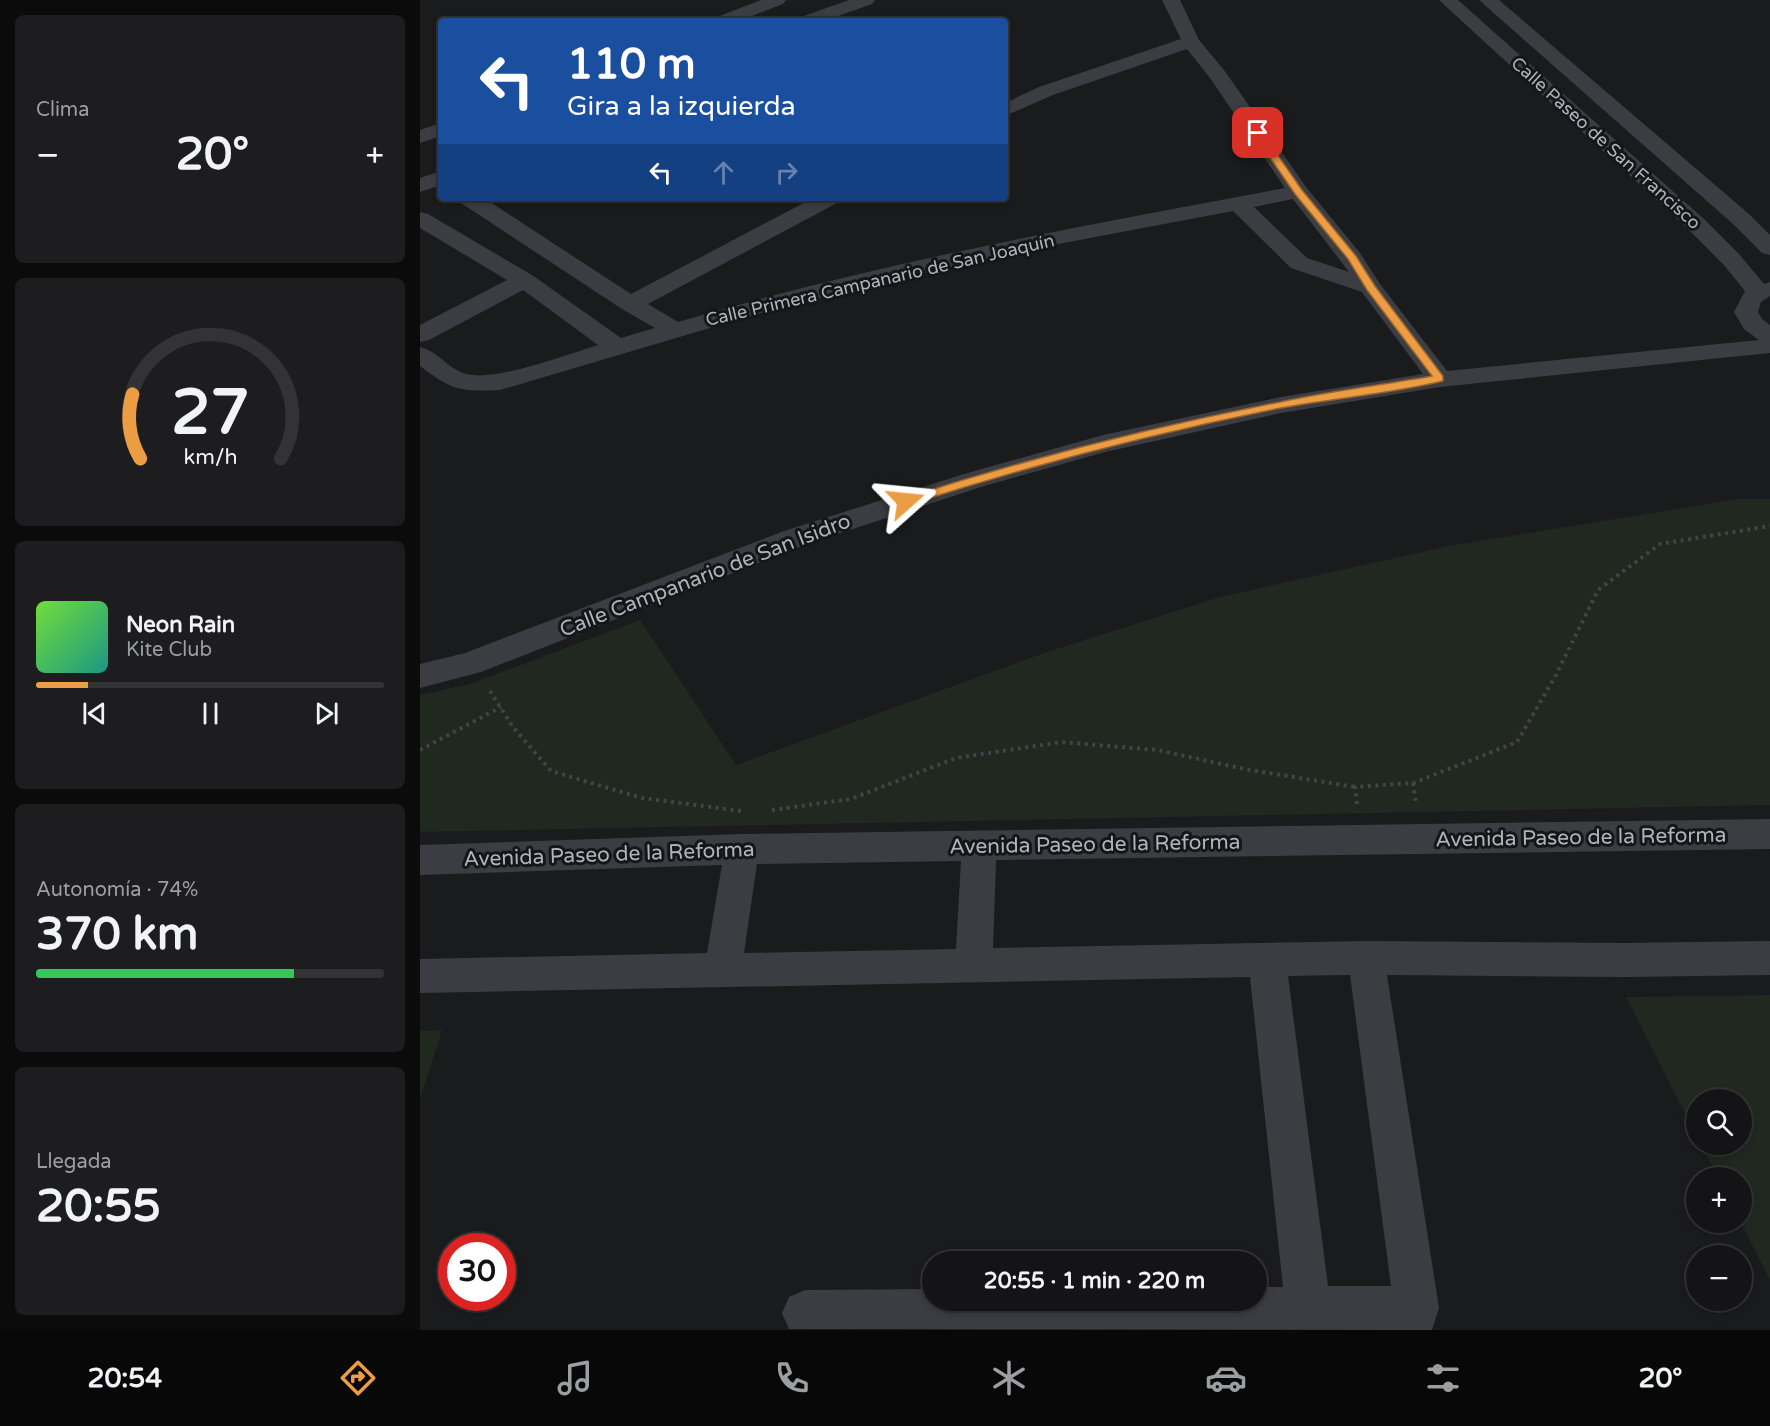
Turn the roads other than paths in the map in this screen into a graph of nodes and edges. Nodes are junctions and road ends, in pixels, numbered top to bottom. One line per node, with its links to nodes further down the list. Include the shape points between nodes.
1 (777, 0): 6 (street)
2 (866, 0): 7 (street)
3 (1171, 0): 8 (street)
4 (1448, 0): 10 (street, Calle Paseo de San Francisco)
5 (1488, 0): 9 (street, Calle Paseo de San Francisco)
6 (731, 18)
7 (815, 18)
8 (1191, 42): 11 (street, via 1046,91); 14 (street)
9 (1552, 56): 10 (street); 19 (street, Calle Paseo de San Francisco)
10 (1513, 60): 22 (street, Calle Paseo de San Francisco)
11 (1008, 109)
12 (438, 130): 13 (street)
13 (420, 137)
14 (1298, 192): 17 (street, Calle Primera Campanario de San Joaquín); 21 (street, via 1352,258)
15 (474, 201): 23 (street)
16 (823, 201): 23 (street)
17 (1240, 205): 21 (street, via 1299,263); 24 (street, Calle Primera Campanario de San Joaquín, via 1005,247 760,305)
18 (420, 219): 20 (street)
19 (1770, 248)
20 (524, 280): 25 (street); 28 (street)
21 (1370, 287): 30 (street)
22 (1764, 290): 26 (street, via 1748,301 1746,312 1753,324)
23 (630, 303): 24 (street)
24 (675, 330): 28 (street, Calle Primera Campanario de San Joaquín)
25 (420, 334)
26 (1770, 336)
27 (1770, 346): 30 (street, Calle Campanario de San Isidro)
28 (617, 347): 29 (street, Calle Primera Campanario de San Joaquín, via 500,382 476,383 455,380)
29 (420, 354)
30 (1440, 378): 31 (street, Calle Campanario de San Isidro, via 1281,405 1103,444 974,480 794,538 470,664)
31 (420, 676)
32 (1770, 834): 33 (street, Avenida Paseo de la Reforma)
33 (980, 846): 34 (street, Avenida Paseo de la Reforma); 39 (street)
34 (742, 849): 35 (street, Avenida Paseo de la Reforma); 40 (street)
35 (420, 860)
36 (1366, 958): 37 (street); 38 (street); 43 (street)
37 (1770, 958)
38 (1267, 960): 39 (street); 44 (street)
39 (974, 966): 40 (street)
40 (723, 969): 41 (street)
41 (420, 976)
42 (805, 1313): 44 (street)
43 (1413, 1319): 44 (street)
44 (1317, 1320)

